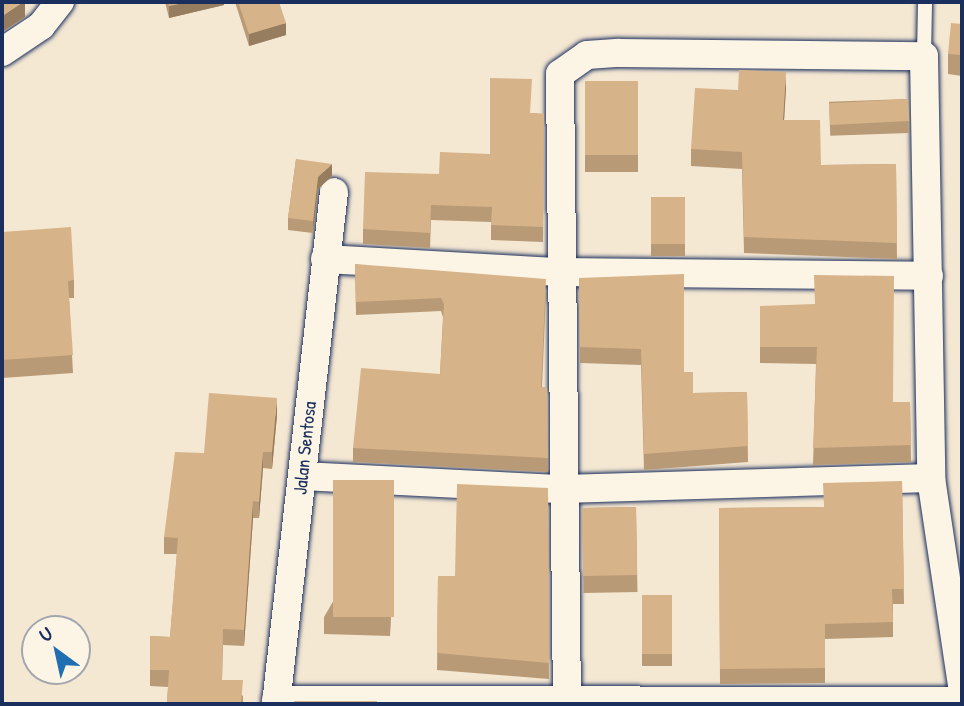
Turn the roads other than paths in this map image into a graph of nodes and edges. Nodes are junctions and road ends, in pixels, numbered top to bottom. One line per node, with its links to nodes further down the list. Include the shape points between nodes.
1 (60, 2): 3 (street, via 41,26)
2 (925, 2): 4 (lane)
3 (2, 52)
4 (924, 56): 7 (street, via 620,52 569,62 560,74); 8 (street)
5 (334, 192): 6 (street, Jalan Sentosa)
6 (325, 259): 7 (street); 9 (street, Jalan Sentosa)
7 (560, 272): 8 (street); 11 (street)
8 (929, 276): 10 (street)
9 (302, 476): 11 (street); 15 (street, Jalan Sentosa)
10 (931, 478): 11 (street); 12 (street)
11 (563, 489): 16 (street)
12 (957, 621): 13 (street)
13 (962, 685)
14 (962, 701): 16 (street)
15 (276, 702): 16 (street)
16 (567, 704)

